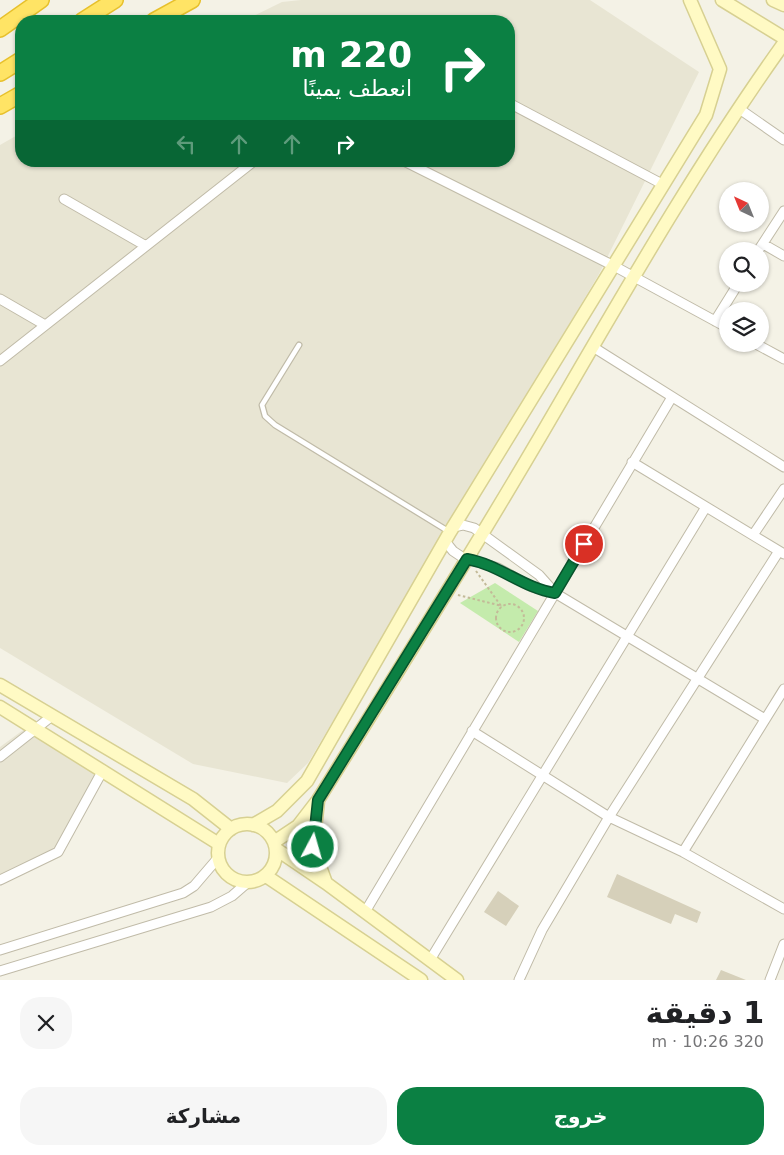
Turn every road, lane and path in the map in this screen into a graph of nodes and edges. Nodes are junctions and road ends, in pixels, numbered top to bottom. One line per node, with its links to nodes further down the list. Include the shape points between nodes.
1 (41, 0): 8 (highway)
2 (115, 0): 9 (highway)
3 (192, 0): 10 (highway)
4 (690, 0): 24 (street, via 720,70 706,115)
5 (722, 0): 13 (street)
6 (773, 0): 7 (street)
7 (784, 6)
8 (20, 15)
9 (91, 15)
10 (165, 15)
11 (15, 18): 12 (highway)
12 (0, 29)
13 (784, 38)
14 (784, 43): 20 (street)
15 (15, 64): 16 (highway)
16 (0, 73)
17 (15, 97): 18 (highway)
18 (0, 106)
19 (515, 106): 24 (street)
20 (738, 108): 21 (street); 32 (street)
21 (784, 140)
22 (245, 167): 28 (street)
23 (416, 167): 31 (street)
24 (664, 185): 31 (street)
25 (64, 199): 28 (street)
26 (784, 211): 27 (street)
27 (765, 242)
28 (146, 246): 37 (street)
29 (769, 251): 30 (street)
30 (784, 256)
31 (614, 266): 32 (street); 48 (street)
32 (634, 277): 35 (street); 39 (street)
33 (733, 292): 35 (street)
34 (0, 299): 37 (street)
35 (715, 321): 36 (street)
36 (719, 323)
37 (45, 325): 42 (street)
38 (299, 345): 48 (lane, via 262,405 265,416)
39 (593, 347): 43 (street); 49 (street)
40 (769, 351): 41 (street)
41 (784, 359)
42 (0, 361)
43 (672, 397): 44 (street); 45 (street)
44 (632, 462): 47 (street); 54 (street)
45 (784, 467)
46 (784, 489): 50 (street)
47 (706, 506): 50 (street); 56 (street)
48 (449, 534): 49 (street, via 468,526); 52 (street, via 452,551); 70 (street, via 307,781 277,811)
49 (483, 535): 52 (street); 54 (street, via 539,575)
50 (753, 535): 51 (street)
51 (781, 553): 57 (street)
52 (467, 559): 53 (street); 54 (street, via 498,568 532,586); 55 (path)
53 (446, 593): 55 (path); 68 (street)
54 (555, 593): 56 (street); 64 (street)
55 (502, 606): 55 (path, via 496,614 496,623 502,630 516,630 524,619 522,610 510,604)
56 (627, 636): 57 (street); 67 (street)
57 (697, 678): 62 (street); 69 (street)
58 (0, 685): 61 (street)
59 (784, 689): 62 (street)
60 (0, 707): 63 (street)
61 (52, 716): 63 (street); 71 (street, via 193,799)
62 (765, 720): 74 (street)
63 (36, 728): 65 (street); 66 (street)
64 (472, 731): 67 (street); 81 (street)
65 (0, 757)
66 (103, 770): 72 (street); 77 (street, via 58,852)
67 (543, 775): 69 (street); 84 (street)
68 (318, 800): 73 (street, via 298,826); 79 (street, via 313,847)
69 (609, 817): 74 (street); 88 (street, via 542,930)
70 (253, 825): 71 (street); 73 (street, via 268,833)
71 (231, 829): 72 (street)
72 (219, 844): 75 (street)
73 (275, 845): 76 (street, via 274,864); 79 (street)
74 (682, 852): 80 (street)
75 (218, 858): 78 (street, via 225,872); 83 (street, via 194,886 183,893)
76 (266, 876): 78 (street); 86 (street)
77 (0, 880)
78 (247, 883): 85 (street, via 211,907)
79 (326, 883): 81 (street)
80 (784, 909)
81 (365, 912): 84 (street)
82 (784, 944): 89 (street)
83 (0, 950)
84 (430, 960): 87 (street)
85 (0, 971)
86 (421, 980)
87 (457, 980)
88 (519, 980)
89 (770, 980)

